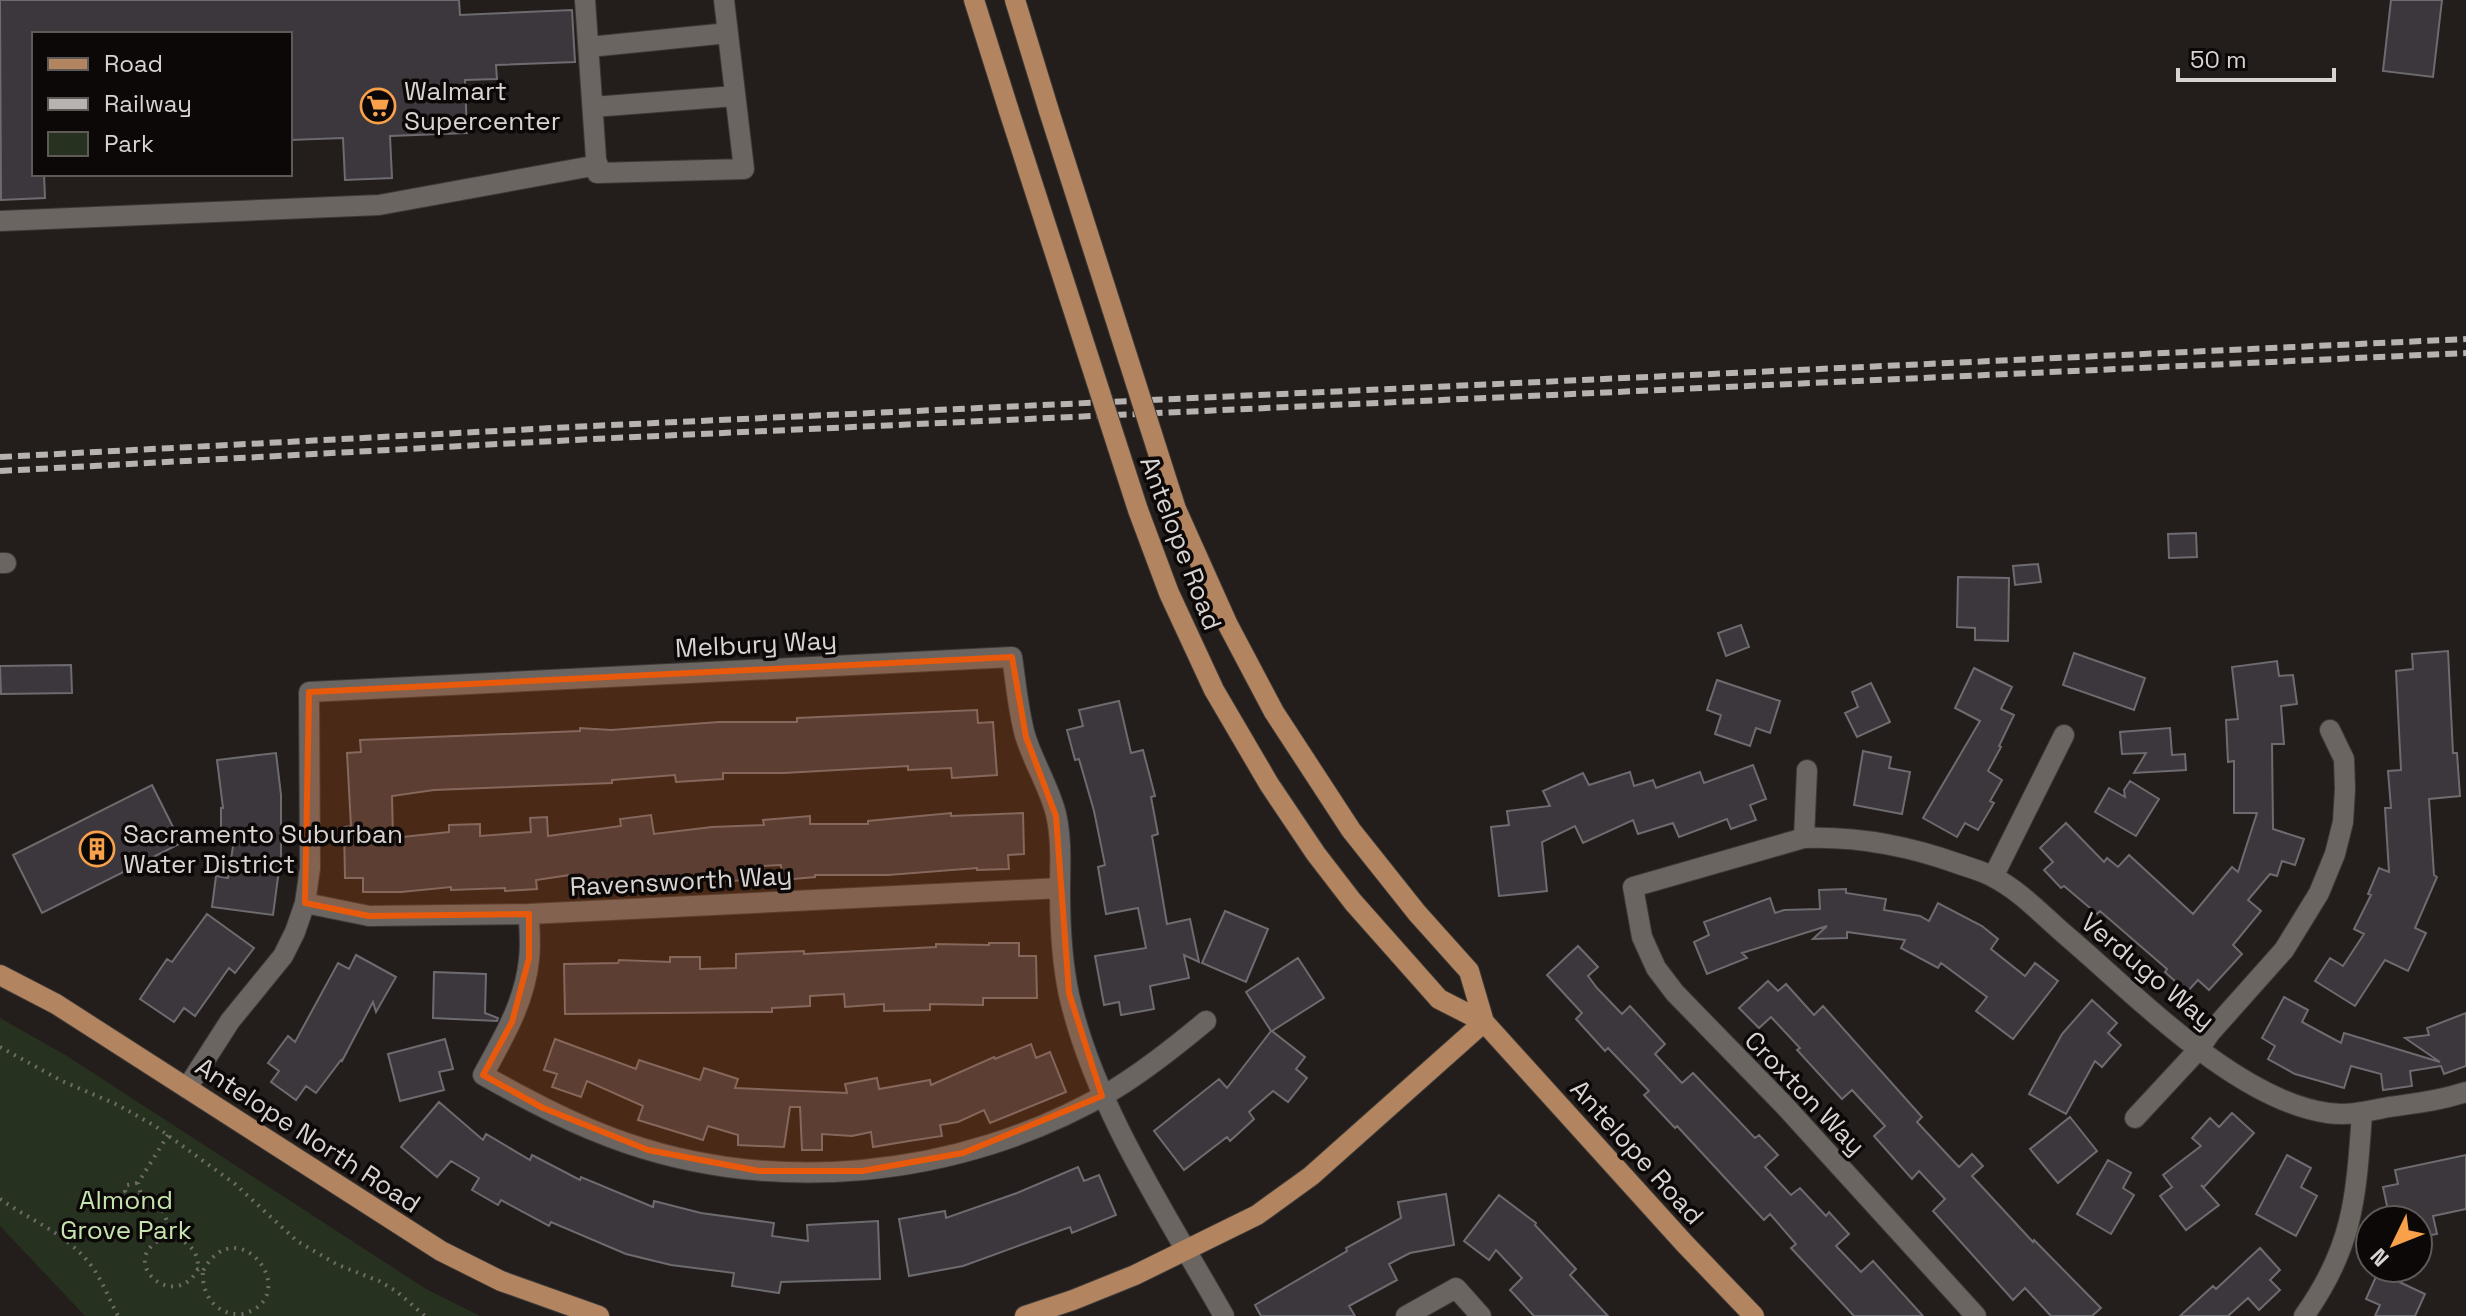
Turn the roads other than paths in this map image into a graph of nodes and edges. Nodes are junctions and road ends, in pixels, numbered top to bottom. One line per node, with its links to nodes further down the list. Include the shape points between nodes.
1 (585, 0): 6 (street)
2 (724, 0): 5 (street)
3 (974, 0): 22 (main road, Antelope Road, bridge, via 1138,510 1214,690 1269,784 1353,902 1439,999)
4 (1015, 0): 22 (main road, Antelope Road, bridge, via 1176,509 1228,625 1274,712 1351,830 1469,971)
5 (728, 33): 6 (street); 7 (street)
6 (589, 47): 8 (street)
7 (735, 96): 8 (street); 9 (street, via 744,169 597,173)
8 (593, 107): 9 (street)
9 (598, 165): 10 (street, via 379,205)
10 (0, 221)
11 (2330, 730): 23 (street, via 2344,759 2345,789 2343,822 2329,870 2284,950)
12 (2064, 735): 15 (street)
13 (1807, 770): 14 (street)
14 (1804, 838): 15 (street, Verdugo Way, via 1893,844); 16 (street, Verdugo Way)
15 (1993, 877): 23 (street, Verdugo Way)
16 (1633, 887): 36 (street, Croxton Way, via 1642,937 1675,993)
17 (1060, 888): 18 (street, Melbury Way, via 1056,816 1026,737 1012,657 309,692 310,868); 19 (street, Ravensworth Way); 26 (street, Melbury Way, via 1069,993)
18 (305, 903): 19 (street, Ravensworth Way, via 369,916); 24 (street, Melbury Way, via 283,956 230,1021)
19 (529, 914): 26 (street, via 523,990 483,1075 557,1115 648,1150 759,1171 862,1171 963,1153 1022,1134)
20 (0, 975): 24 (main road, Antelope North Road, via 56,1004)
21 (1206, 1021): 26 (street)
22 (1484, 1022): 29 (main road, via 1311,1176 1257,1215); 35 (main road, Antelope Road)
23 (2199, 1049): 27 (street, Verdugo Way, via 2276,1097 2328,1113); 28 (street)
24 (187, 1088): 30 (main road, Antelope North Road, via 441,1251 501,1281)
25 (2466, 1092): 27 (street, Verdugo Way)
26 (1102, 1096): 29 (street, Melbury Way)
27 (2362, 1114): 37 (street, via 2349,1228 2338,1261)
28 (2135, 1118)
29 (1186, 1249): 31 (main road, via 1135,1275); 32 (street, Melbury Way)
30 (599, 1316)
31 (1025, 1316)
32 (1224, 1316)
33 (1406, 1316): 34 (street, via 1456,1288)
34 (1481, 1316)
35 (1754, 1316)
36 (1976, 1316)
37 (2304, 1316)

